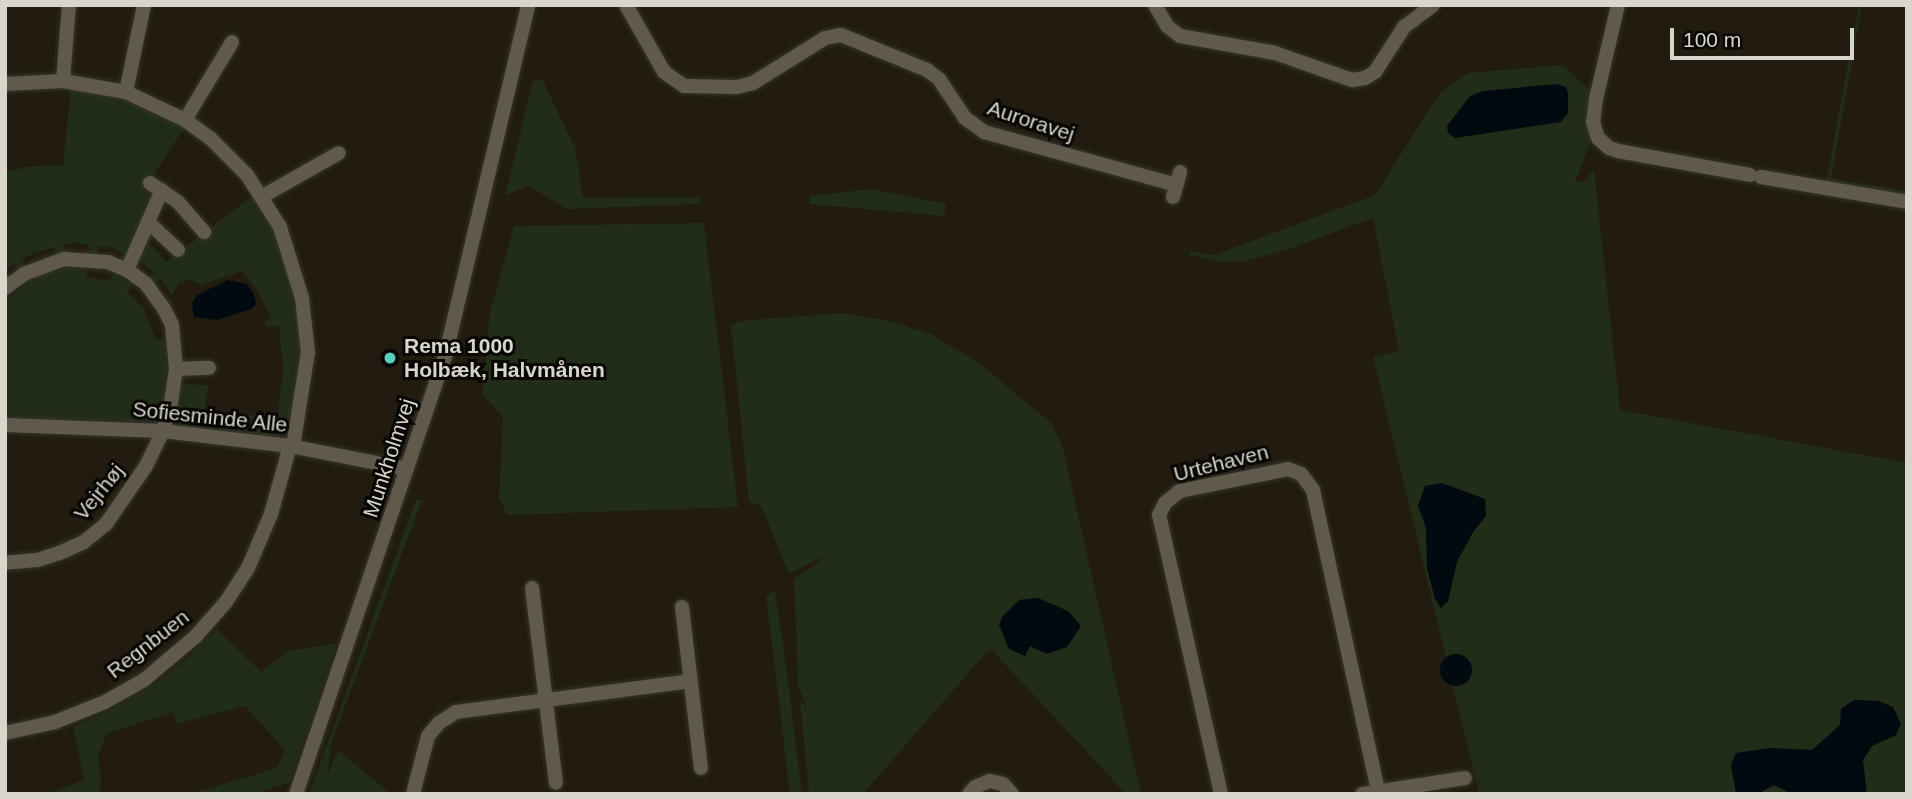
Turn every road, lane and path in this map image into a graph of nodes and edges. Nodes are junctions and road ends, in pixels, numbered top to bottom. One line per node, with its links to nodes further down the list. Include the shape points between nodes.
1 (69, 5): 9 (street)
2 (144, 5): 11 (street)
3 (528, 5): 27 (street, Munkholmvej, via 460,300)
4 (626, 5): 14 (street, Auroravej, via 664,72 684,86 753,83 825,37 841,35 928,70 965,118 988,134)
5 (1155, 5): 6 (street, via 1169,29 1180,36 1275,53 1359,80 1374,72 1404,27)
6 (1433, 5)
7 (1618, 5): 16 (street, via 1593,122 1602,144 1628,154)
8 (232, 42): 12 (street)
9 (63, 80): 10 (street, Regnbuen); 11 (street, Regnbuen)
10 (5, 84)
11 (127, 92): 12 (street, Regnbuen)
12 (185, 120): 15 (street, Regnbuen, via 230,156)
13 (338, 153): 15 (street)
14 (1177, 185)
15 (262, 196): 26 (street, Regnbuen, via 289,250 305,316 306,369)
16 (1907, 202)
17 (148, 222): 18 (street, via 156,187); 19 (street); 20 (street)
18 (204, 232)
19 (178, 250)
20 (127, 270): 21 (street, via 108,262 64,259 24,274); 23 (street, Vejrhøj, via 146,284 172,325)
21 (5, 288)
22 (209, 368): 23 (street)
23 (176, 369): 25 (street, Vejrhøj)
24 (5, 425): 25 (street, Sofiesminde Alle)
25 (163, 431): 26 (street, Sofiesminde Alle); 28 (street, Vejrhøj, via 146,466 106,524 60,553)
26 (291, 447): 27 (street, Sofiesminde Alle); 33 (street, Regnbuen, via 271,514 248,568 196,636 144,680 105,702 55,722)
27 (407, 469): 38 (street, Munkholmvej)
28 (5, 563)
29 (532, 588): 32 (street)
30 (682, 607): 31 (street)
31 (690, 681): 32 (street); 34 (street)
32 (545, 699): 36 (street); 39 (street, via 460,710 445,717 426,741)
33 (5, 733)
34 (701, 768)
35 (1465, 778): 37 (street)
36 (556, 783)
37 (1379, 793): 42 (street, Urtehaven, via 1313,489 1301,474 1288,469 1180,491 1159,515); 43 (street)
38 (296, 794)
39 (413, 794)
40 (969, 794): 41 (street, via 990,781)
41 (1012, 794)
42 (1221, 794)
43 (1362, 794)

